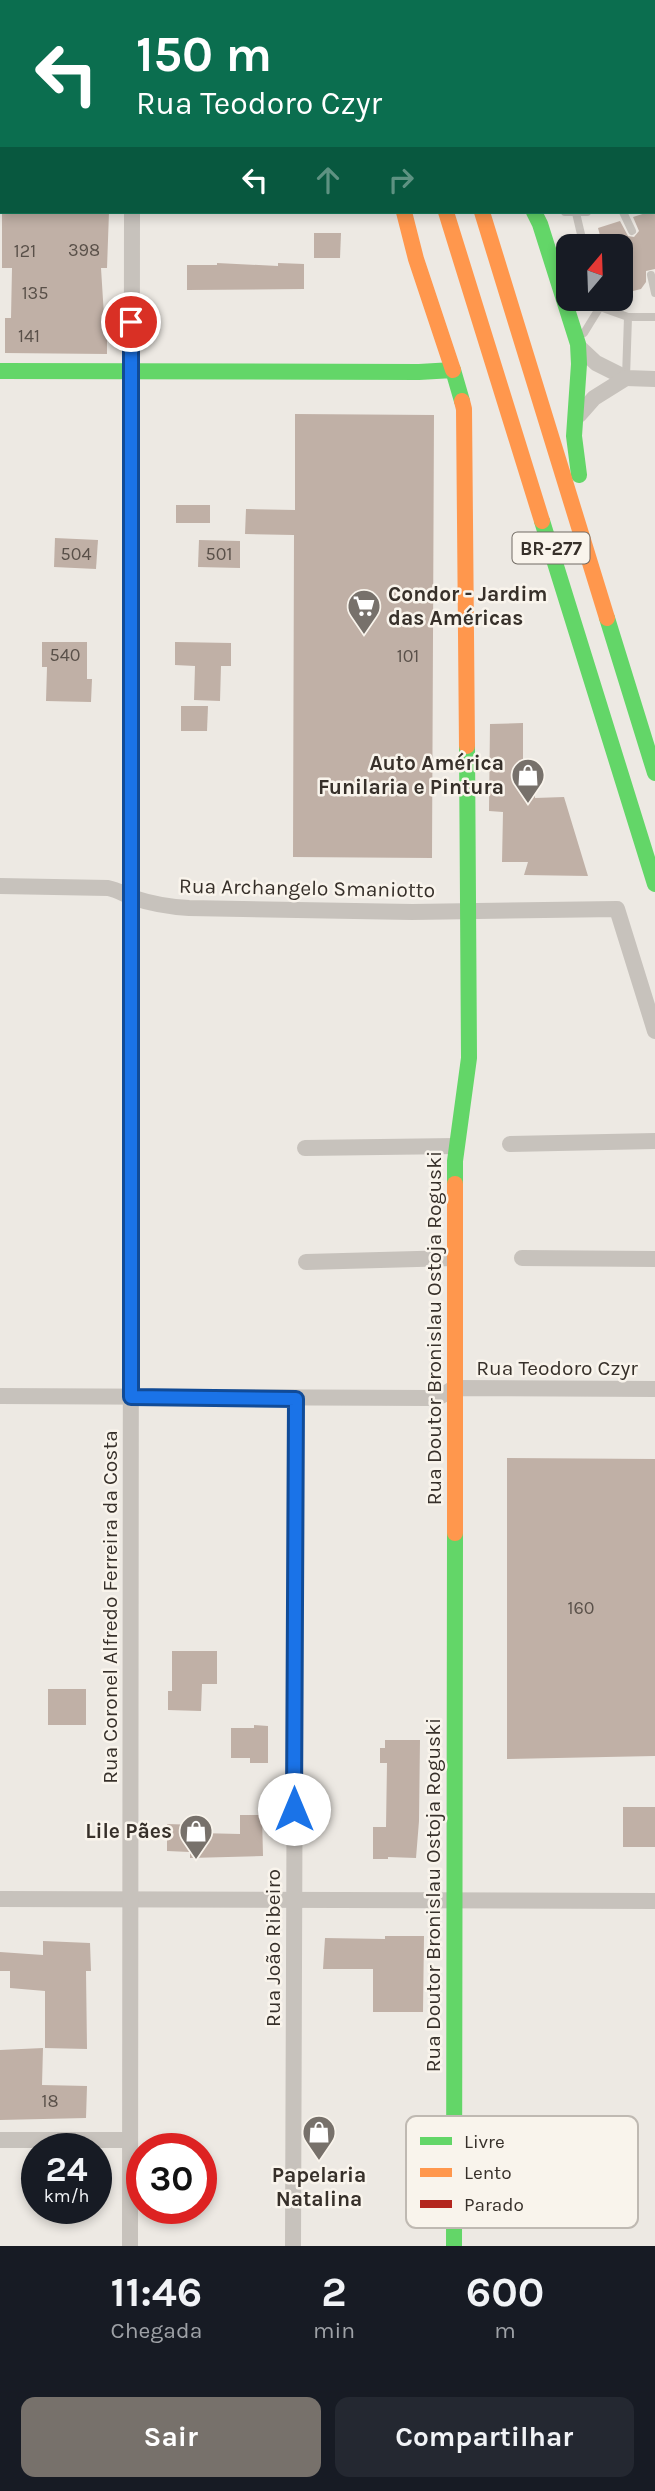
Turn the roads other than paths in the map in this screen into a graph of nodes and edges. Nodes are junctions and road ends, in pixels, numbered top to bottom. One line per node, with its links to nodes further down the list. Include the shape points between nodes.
1 (132, 214): 19 (street, Rua Coronel Alfredo Ferreira da Costa)
2 (405, 214): 17 (main road, Rua Doutor Bronislau Ostoja Roguski)
3 (447, 214): 25 (main road, BR-277)
4 (483, 214): 23 (main road, BR-277)
5 (535, 214): 16 (main road)
6 (576, 214): 9 (lane)
7 (624, 214): 8 (lane)
8 (632, 231)
9 (581, 234)
10 (651, 275): 11 (lane)
11 (655, 292)
12 (594, 312): 16 (lane)
13 (618, 312): 14 (lane)
14 (628, 317): 15 (lane); 20 (lane)
15 (655, 317)
16 (578, 344): 20 (street, via 596,363); 22 (main road)
17 (453, 370): 19 (main road); 28 (main road, Rua Doutor Bronislau Ostoja Roguski, via 466,422)
18 (0, 371): 19 (main road)
19 (132, 372): 27 (street, Rua Coronel Alfredo Ferreira da Costa)
20 (626, 379): 21 (street); 22 (street, via 594,398)
21 (655, 379)
22 (573, 422): 23 (main road)
23 (597, 582): 24 (main road, BR-277)
24 (655, 773)
25 (655, 884)
26 (0, 886): 27 (street, Rua Archangelo Smaniotto, via 108,888)
27 (131, 897): 28 (street, Rua Archangelo Smaniotto, via 189,908); 41 (street, Rua Coronel Alfredo Ferreira da Costa)
28 (468, 911): 29 (street, Rua Archangelo Smaniotto, via 617,909); 32 (main road, Rua Doutor Bronislau Ostoja Roguski, via 468,1075)
29 (655, 1031)
30 (655, 1141): 31 (street)
31 (510, 1144)
32 (456, 1146): 33 (street); 34 (main road, Rua Doutor Bronislau Ostoja Roguski)
33 (304, 1147)
34 (454, 1258): 37 (street); 38 (main road, Rua Doutor Bronislau Ostoja Roguski)
35 (522, 1258): 36 (street)
36 (655, 1259)
37 (306, 1262)
38 (454, 1388): 39 (street, Rua Teodoro Czyr); 42 (street, Rua Teodoro Czyr, via 428,1398); 46 (main road, Rua Doutor Bronislau Ostoja Roguski)
39 (655, 1389)
40 (0, 1396): 41 (street, Rua Teodoro Czyr)
41 (131, 1397): 42 (street, Rua Teodoro Czyr); 44 (street, Rua Coronel Alfredo Ferreira da Costa)
42 (296, 1399): 45 (street, Rua João Ribeiro)
43 (0, 1899): 44 (street)
44 (130, 1899): 45 (street); 49 (street, Rua Coronel Alfredo Ferreira da Costa)
45 (294, 1900): 46 (street); 55 (street, Rua João Ribeiro)
46 (454, 1900): 47 (street); 48 (main road, Rua Doutor Bronislau Ostoja Roguski)
47 (655, 1901)
48 (454, 2116)
49 (130, 2133)
50 (0, 2140): 51 (street)
51 (126, 2140)
52 (130, 2224): 54 (street, Rua Coronel Alfredo Ferreira da Costa)
53 (454, 2228): 56 (main road, Rua Doutor Bronislau Ostoja Roguski)
54 (130, 2246)
55 (293, 2246)
56 (454, 2246)

